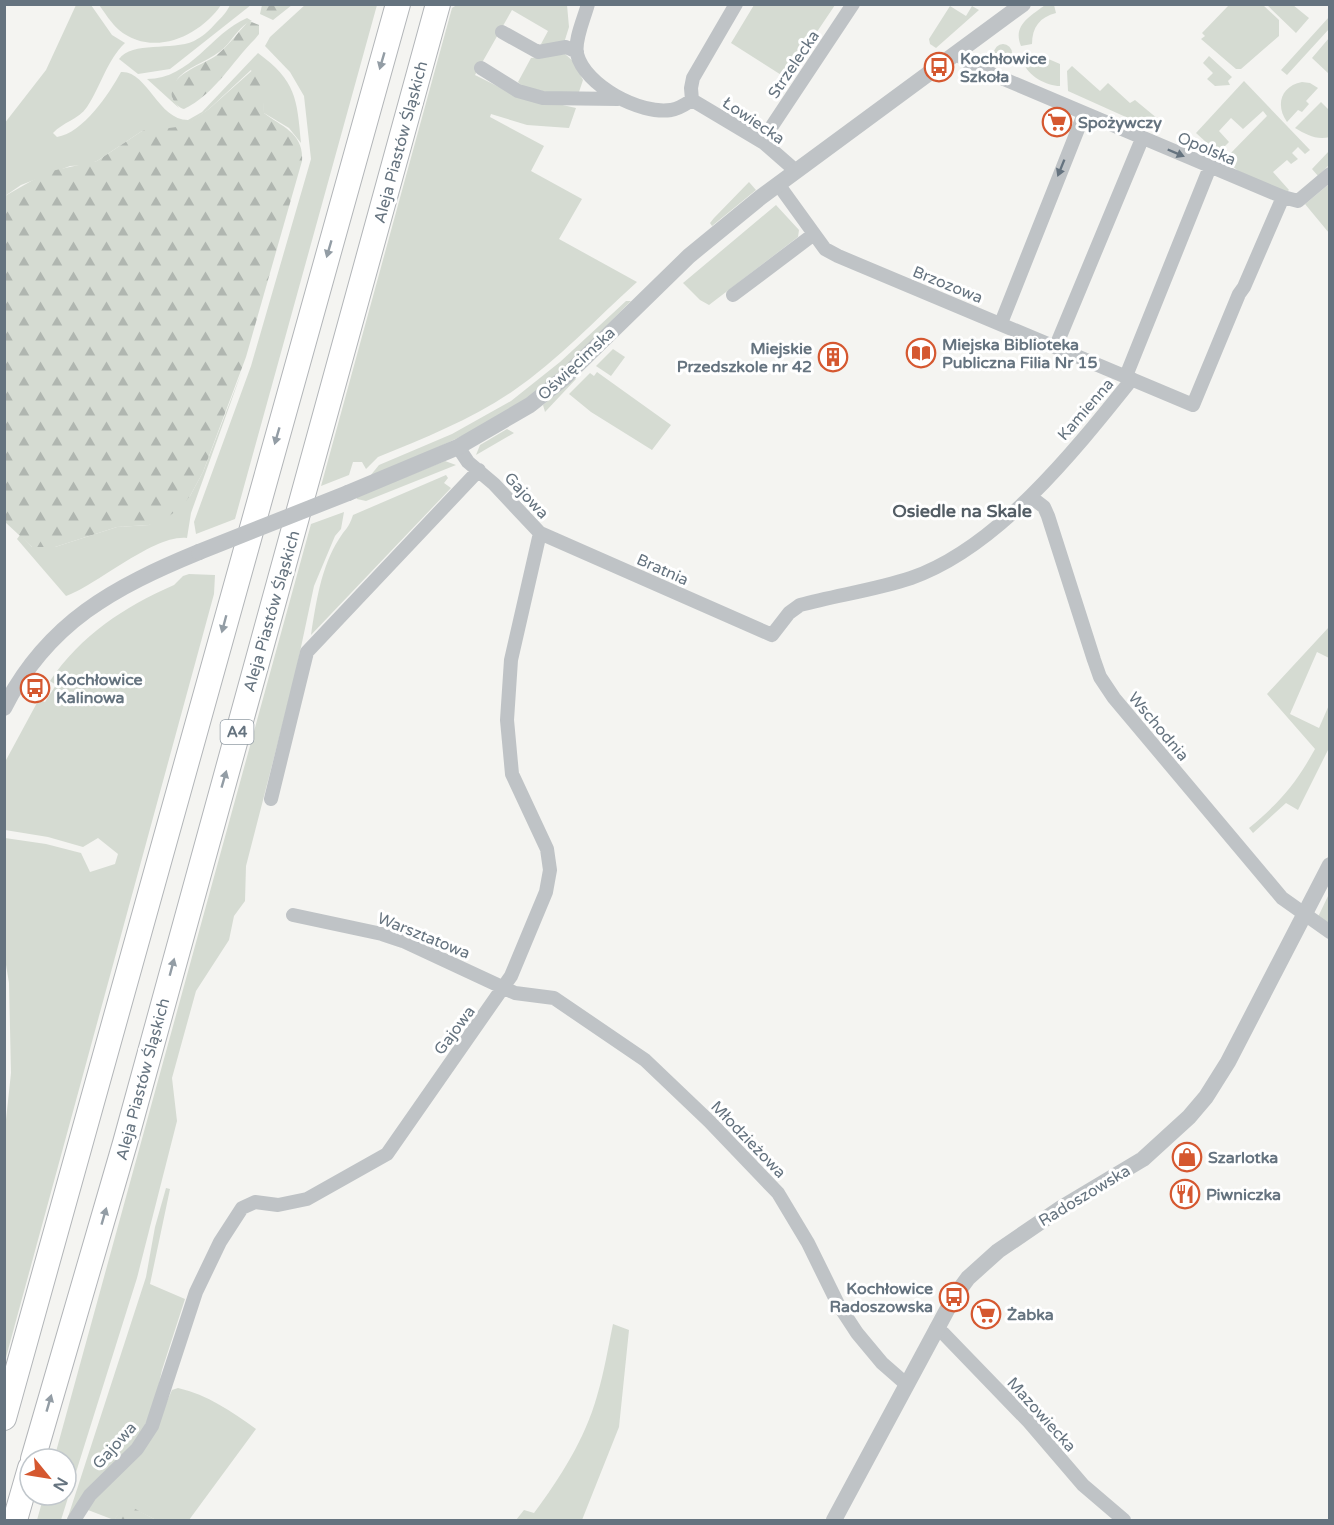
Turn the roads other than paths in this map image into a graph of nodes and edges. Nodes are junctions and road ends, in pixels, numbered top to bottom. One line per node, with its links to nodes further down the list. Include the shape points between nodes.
1 (398, 4): 40 (highway, A4, one-way to 40)
2 (438, 4): 41 (highway, Aleja Piastów Śląskich / A4, one-way to 2, via 125,1143)
3 (588, 4): 8 (street)
4 (736, 4): 12 (street, via 693,78)
5 (853, 4): 15 (street, Strzelecka)
6 (1023, 4): 9 (street, Oświęcimska)
7 (502, 32): 8 (street, via 538,52 566,47)
8 (577, 52): 11 (street, via 591,77)
9 (957, 54): 13 (street, Opolska, via 973,66); 17 (street, Oświęcimska)
10 (481, 68): 11 (street, via 518,91 543,98)
11 (623, 100): 12 (street, via 657,110 672,110)
12 (692, 100): 15 (street, Łowiecka)
13 (1084, 114): 14 (street, Opolska); 23 (street, one-way to 23)
14 (1142, 139): 16 (street, Opolska, one-way to 16); 24 (street)
15 (764, 143): 17 (street, Łowiecka)
16 (1210, 167): 20 (street, Opolska); 25 (street)
17 (796, 171): 19 (street, Oświęcimska)
18 (1329, 174): 20 (street, via 1298,201)
19 (778, 184): 21 (street, Brzozowa); 26 (street, Oświęcimska, via 689,256 547,393)
20 (1283, 197): 25 (street, Kamienna, via 1193,405)
21 (814, 234): 22 (street); 23 (street, Brzozowa, via 825,249 838,256)
22 (733, 295)
23 (1001, 323): 24 (street, Brzozowa)
24 (1056, 346): 25 (street, Brzozowa)
25 (1129, 377): 28 (street, Kamienna)
26 (458, 447): 27 (street, Gajowa); 31 (street, Oświęcimska, bridge, via 116,589 40,653)
27 (478, 470): 29 (street, Gajowa); 32 (street, via 307,652)
28 (1031, 497): 30 (street, Kamienna, via 968,549 940,564 887,585 800,605); 35 (street, Wschodnia, via 1044,507 1048,516 1094,660 1114,698 1282,898)
29 (540, 533): 30 (street, Bratnia); 37 (street, Gajowa, via 511,660 507,720 512,774 547,849 550,870 546,892)
30 (772, 635)
31 (4, 708)
32 (271, 799)
33 (1329, 865): 35 (street, Radoszowska)
34 (293, 915): 37 (street, Warsztatowa, via 403,941)
35 (1303, 915): 36 (street, Wschodnia); 38 (street, Radoszowska, via 1228,1062 1189,1117 1143,1159 998,1251 968,1278)
36 (1329, 932)
37 (504, 988): 39 (street, Młodzieżowa, via 554,998 567,1005 645,1060 709,1121 778,1193 857,1333); 42 (street, Gajowa, via 387,1154 307,1199 278,1204 255,1202 242,1208 196,1292 152,1426 137,1449 90,1495)
38 (936, 1329): 39 (street, Radoszowska); 44 (street, Mazowiecka, via 1029,1422 1083,1485)
39 (906, 1384): 43 (street, Radoszowska)
40 (4, 1418)
41 (36, 1447)
42 (74, 1521)
43 (834, 1521)
44 (1124, 1521)

